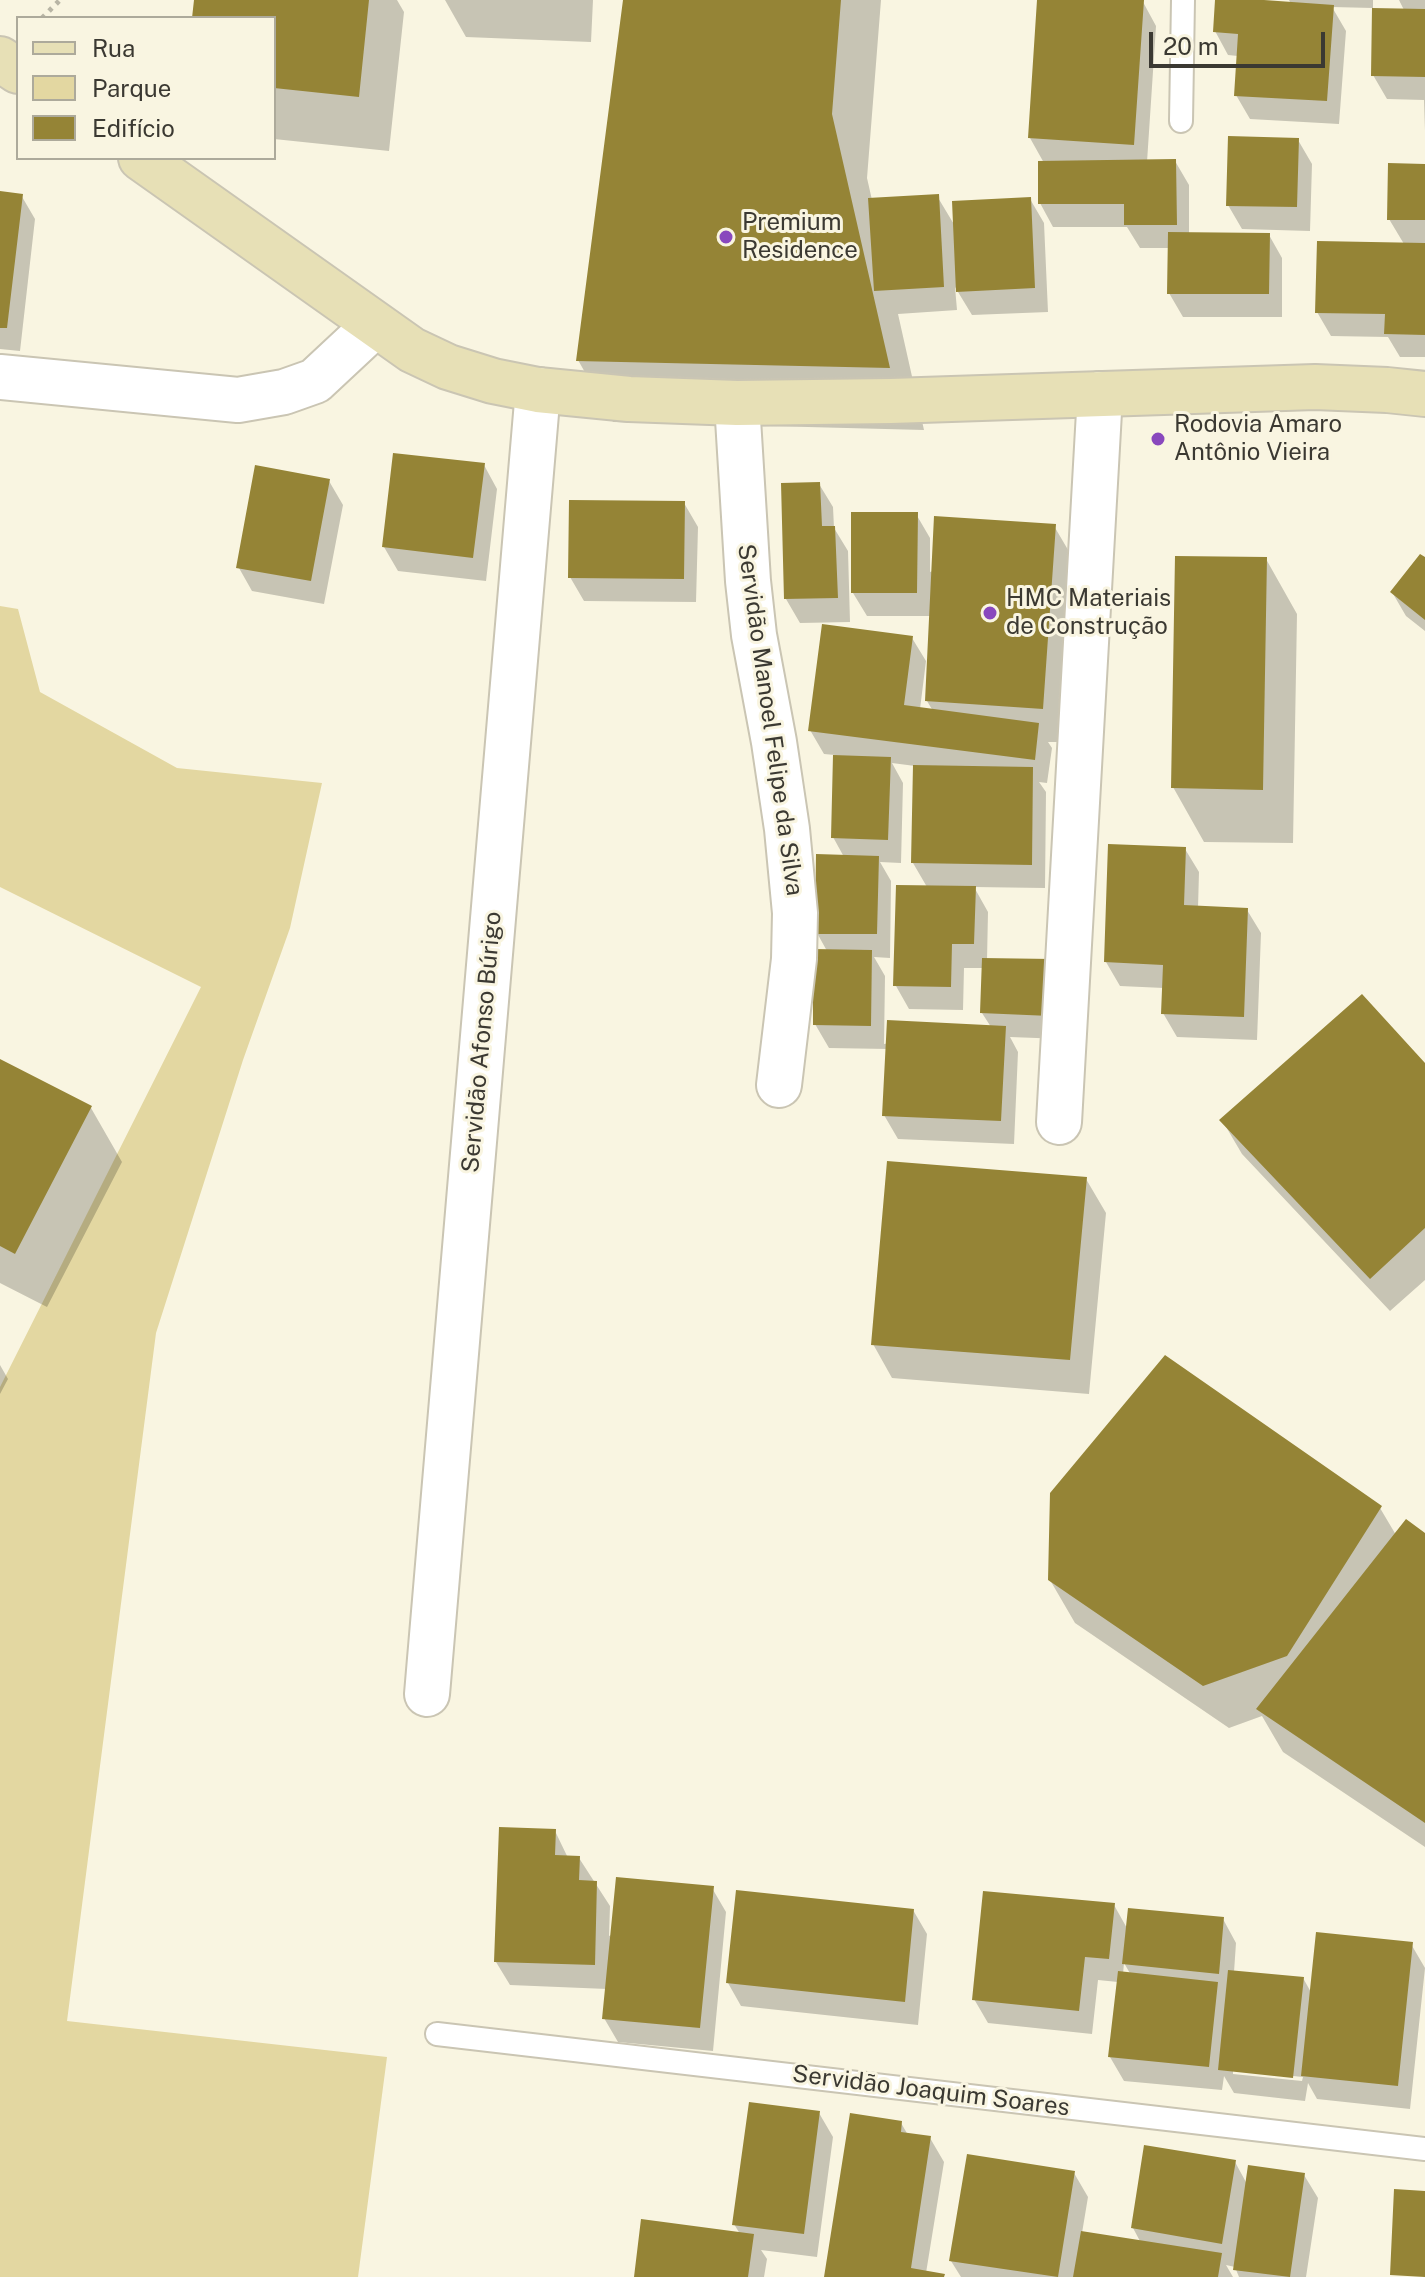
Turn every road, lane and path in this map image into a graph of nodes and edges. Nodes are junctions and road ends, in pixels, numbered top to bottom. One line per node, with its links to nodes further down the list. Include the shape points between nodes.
1 (60, 0): 3 (path)
2 (1183, 0): 4 (lane)
3 (44, 16)
4 (1181, 121)
5 (144, 160): 6 (main road)
6 (375, 325): 7 (street, via 315,381 238,400); 8 (main road, via 448,367)
7 (0, 377)
8 (538, 390): 11 (main road); 14 (street, Servidão Afonso Búrigo)
9 (1100, 394): 10 (main road, via 1315,387); 11 (main road); 13 (street)
10 (1425, 394)
11 (737, 403): 12 (street, Servidão Manoel Felipe da Silva, via 751,608 783,800 795,913)
12 (779, 1085)
13 (1059, 1122)
14 (427, 1694)
15 (437, 2034): 16 (lane, Servidão Joaquim Soares)
16 (1425, 2149)

